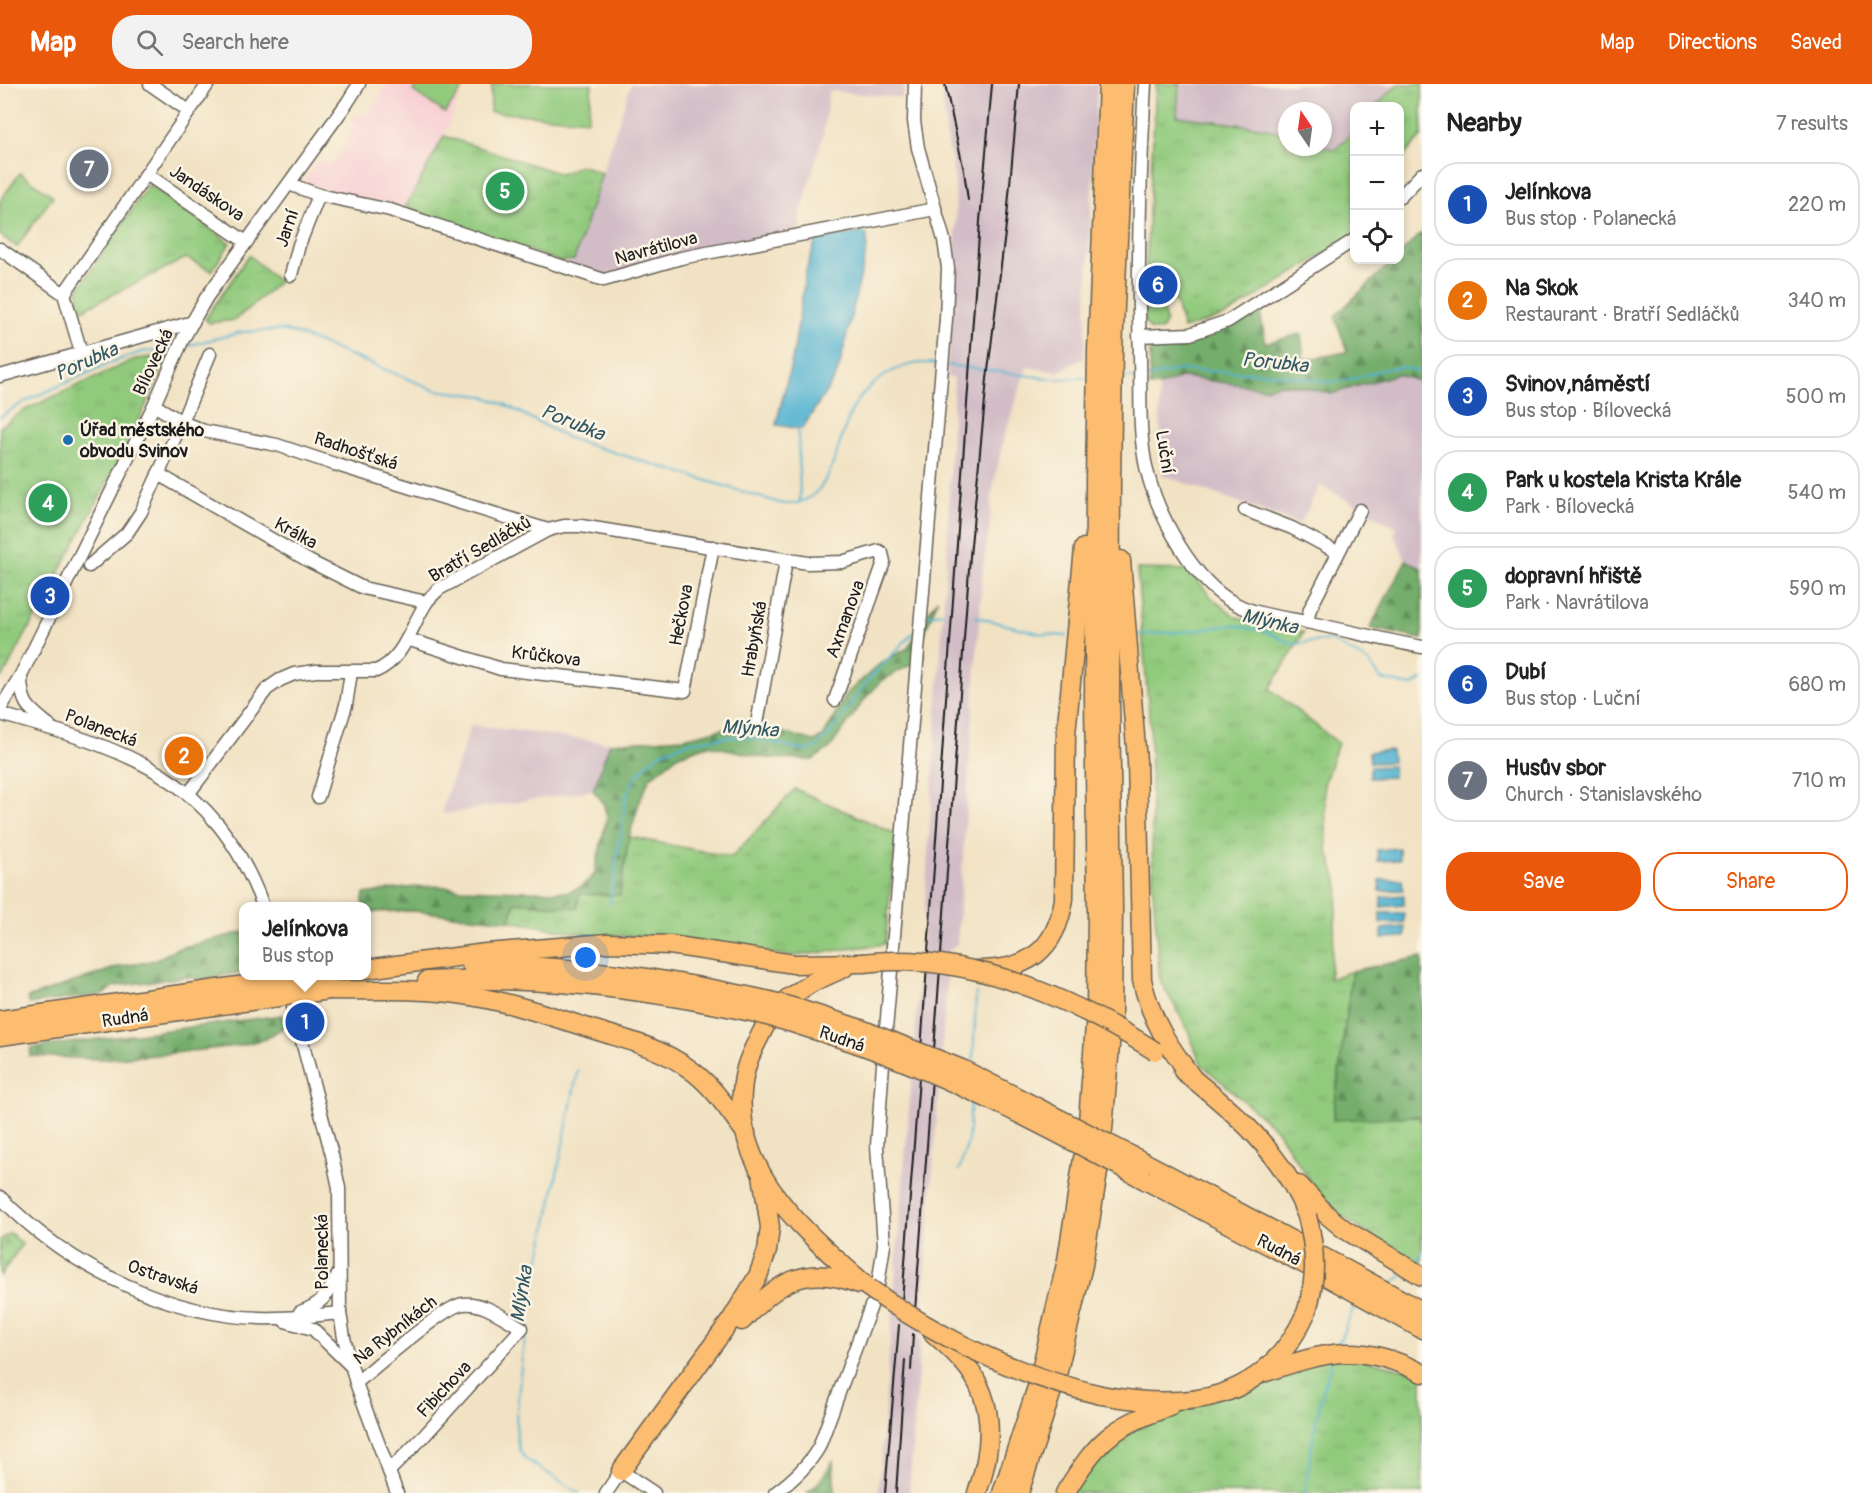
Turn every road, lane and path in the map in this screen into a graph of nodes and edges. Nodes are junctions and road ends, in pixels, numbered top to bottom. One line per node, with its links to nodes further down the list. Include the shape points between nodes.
1 (150, 84): 8 (street)
2 (208, 84): 8 (street)
3 (359, 84): 11 (street, Bílovecká)
4 (1108, 84): 22 (highway)
5 (1125, 84): 22 (highway)
6 (1145, 84): 21 (street, Luční)
7 (915, 86): 14 (street, via 918,148)
8 (189, 111): 10 (street)
9 (1422, 174): 12 (street)
10 (148, 175): 15 (street, Jandáskova); 19 (street)
11 (289, 184): 13 (street, Navrátilova); 15 (street, Bílovecká)
12 (1404, 193)
13 (319, 195): 14 (street, Navrátilova, via 390,210 604,280 681,258); 18 (street, Jarní)
14 (934, 209): 63 (street, via 948,268)
15 (246, 242): 20 (street, Bílovecká)
16 (1350, 243): 21 (street, via 1228,321 1190,334)
17 (0, 249): 19 (street)
18 (291, 275)
19 (64, 294): 23 (street)
20 (193, 322): 23 (street); 26 (street, Bílovecká)
21 (1139, 336): 39 (street, Luční, via 1142,437 1147,469 1156,499 1177,540 1211,585 1236,605)
22 (1105, 351): 27 (highway)
23 (81, 352): 25 (street)
24 (210, 354): 28 (street)
25 (0, 376)
26 (154, 405): 28 (street, Radhošťská); 43 (street, Bílovecká)
27 (1104, 406): 56 (highway, bridge, via 1088,473 1066,734 1064,899 1058,927 1040,953 1019,964); 65 (highway, via 1120,441 1120,532 1140,809 1140,960); 67 (highway, via 1094,678 1097,909 1104,1021)
28 (182, 422): 29 (street); 32 (street, Radhošťská, via 204,431 277,445)
29 (158, 474): 37 (street, via 127,533); 38 (street, Králka, via 354,584)
30 (1245, 510): 35 (street, via 1292,528)
31 (1360, 510): 35 (street)
32 (548, 530): 33 (street, Bratří Sedláčků, via 581,526); 38 (street, Bratří Sedláčků, via 439,589)
33 (713, 547): 36 (street, Bratří Sedláčků); 44 (street, Hečkova)
34 (879, 551): 36 (street, Bratří Sedláčků, via 842,562); 46 (street, Axmanova, via 884,562)
35 (1337, 552): 39 (street)
36 (786, 561): 48 (street, Hrabyňská)
37 (89, 566)
38 (426, 602): 40 (street, Bratří Sedláčků)
39 (1307, 622): 41 (street, Luční)
40 (406, 639): 42 (street, Bratří Sedláčků, via 399,654 382,669); 44 (street, Krůčkova, via 501,669)
41 (1422, 647)
42 (351, 672): 50 (street, Bratří Sedláčků, via 294,674 267,689); 51 (street, via 346,705)
43 (21, 675): 45 (street); 47 (street, Bílovecká); 49 (street, via 21,693 27,706)
44 (685, 691)
45 (0, 692)
46 (835, 700)
47 (0, 712): 49 (street, Polanecká)
48 (757, 724)
49 (52, 728): 50 (street, Polanecká, via 143,764)
50 (189, 794): 52 (street, Polanecká, via 230,839)
51 (318, 797)
52 (261, 902)
53 (863, 963): 54 (highway, via 794,963 670,945 608,943 486,953); 56 (highway, bridge, via 923,961); 60 (highway, via 826,975)
54 (371, 969)
55 (371, 970): 61 (highway, Rudná, via 452,965 576,969 667,980)
56 (966, 970): 65 (highway, bridge, via 1017,984)
57 (327, 983): 58 (highway, bridge); 61 (highway, Rudná, via 539,981 663,994); 68 (highway, via 475,996 645,1046 690,1069 716,1094)
58 (248, 993): 62 (highway, Rudná); 64 (highway, Rudná)
59 (292, 1007): 74 (street, Polanecká, via 339,1188)
60 (792, 1010): 61 (highway, Rudná, bridge); 73 (highway, Rudná, bridge, via 858,1036 1072,1141 1145,1172)
61 (762, 1013): 68 (highway, via 746,1069 742,1099)
62 (0, 1020)
63 (886, 1030)
64 (0, 1036)
65 (1160, 1046): 70 (highway, via 1235,1114)
66 (883, 1064): 77 (street, via 878,1146 884,1245)
67 (1095, 1126)
68 (746, 1133): 71 (highway)
69 (1091, 1162): 87 (highway, via 1067,1260)
70 (1281, 1166): 76 (highway, via 1344,1229); 86 (highway, bridge, via 1308,1216 1315,1268 1312,1293 1298,1330)
71 (762, 1175): 75 (highway, via 794,1219); 89 (highway, via 770,1227 763,1264 746,1299)
72 (0, 1197): 80 (street, Ostravská, via 50,1241 124,1283 209,1311)
73 (1315, 1262): 78 (highway, Rudná); 83 (highway, Rudná)
74 (339, 1270): 79 (street, Polanecká); 80 (street, via 322,1301 310,1309)
75 (848, 1275): 77 (highway); 89 (highway, via 809,1275 777,1287 760,1301)
76 (1422, 1276)
77 (872, 1293): 82 (highway, bridge); 96 (street, via 819,1447 801,1471)
78 (1422, 1311)
79 (340, 1313): 80 (street, Ostravská); 84 (street, Polanecká)
80 (276, 1318): 84 (street, via 313,1329)
81 (522, 1328): 88 (street, Na Rybníkách, via 480,1306 463,1304 427,1326); 91 (street, Fibichova)
82 (927, 1328): 90 (highway, bridge, via 1056,1383 1146,1402); 97 (highway, via 971,1371 986,1402 990,1444)
83 (1422, 1329)
84 (351, 1365): 88 (street, Polanecká)
85 (1422, 1373): 86 (highway, via 1387,1359 1352,1352 1318,1355)
86 (1259, 1375): 90 (highway, via 1230,1390)
87 (1047, 1380): 98 (highway); 99 (highway)
88 (356, 1383): 91 (street, Polanecká)
89 (674, 1399): 92 (highway)
90 (1182, 1402): 100 (highway, via 1128,1423 1105,1438)
91 (389, 1471): 93 (street, Polanecká)
92 (621, 1471): 94 (street); 95 (street)
93 (397, 1493)
94 (606, 1493)
95 (654, 1493)
96 (775, 1493)
97 (977, 1493)
98 (1002, 1493)
99 (1019, 1493)
100 (1065, 1493)

